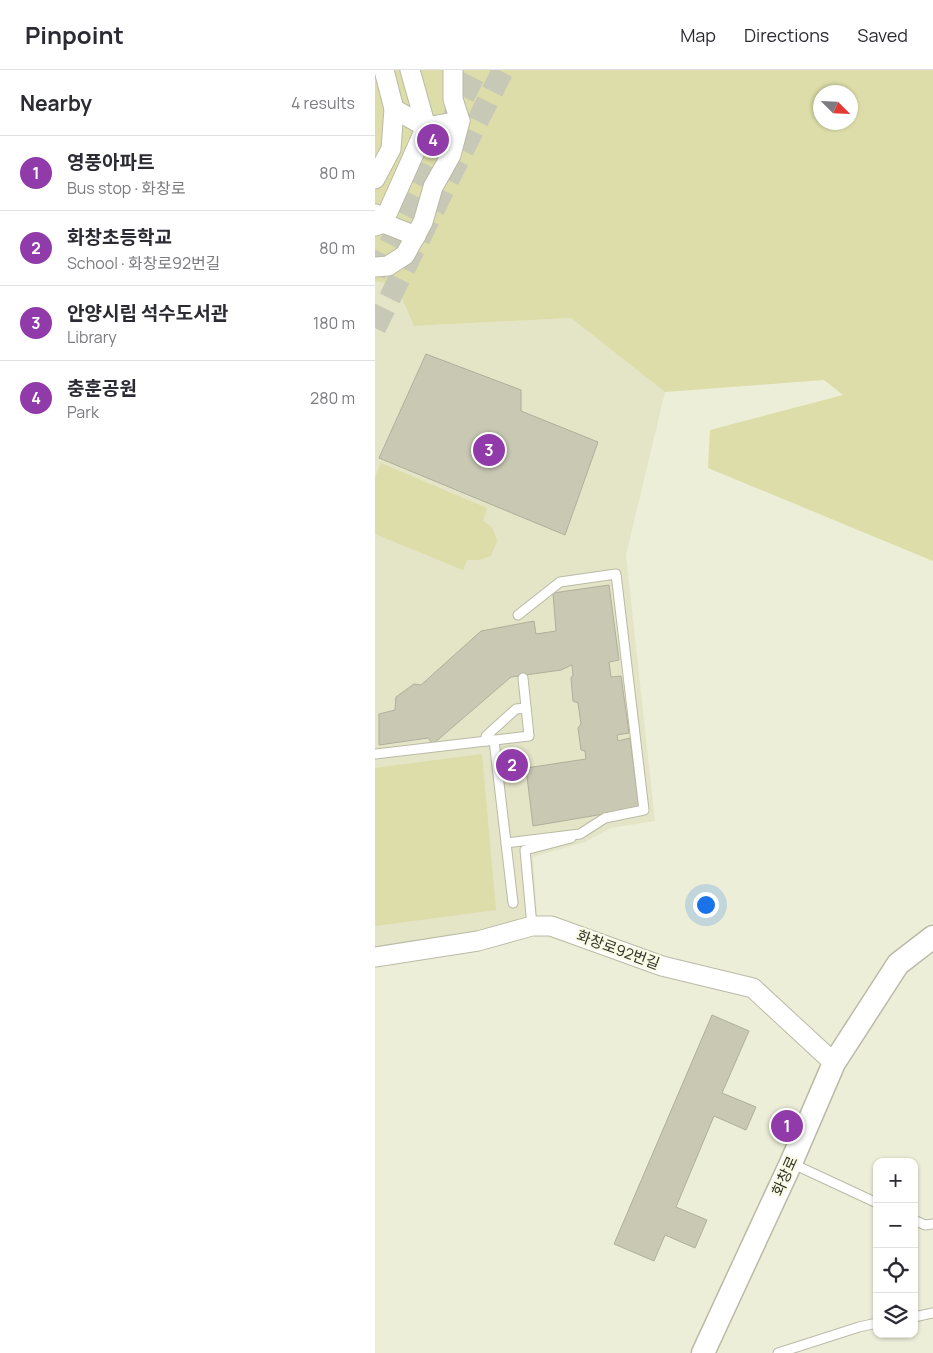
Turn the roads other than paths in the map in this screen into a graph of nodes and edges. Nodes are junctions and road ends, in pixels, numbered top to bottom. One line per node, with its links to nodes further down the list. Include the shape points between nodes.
1 (384, 70): 4 (street)
2 (410, 70): 6 (street)
3 (453, 70): 5 (street, via 453,99)
4 (394, 109): 6 (street); 7 (street, via 391,149)
5 (459, 121): 6 (street); 9 (street, via 451,155 433,187)
6 (426, 127): 8 (street)
7 (375, 179)
8 (378, 220): 9 (street)
9 (416, 236): 10 (street, via 405,255 388,266)
10 (375, 267)
11 (518, 615): 16 (lane, via 560,582 616,574 644,810 605,818)
12 (523, 678): 13 (lane)
13 (526, 708): 14 (lane, via 516,709 486,736); 14 (lane, via 529,736)
14 (490, 740): 15 (lane); 17 (lane)
15 (375, 754)
16 (580, 834): 17 (lane); 19 (lane, via 563,842 525,850)
17 (506, 843): 18 (lane)
18 (513, 903)
19 (532, 926): 21 (street, 화창로92번길, via 478,941); 22 (street, 화창로92번길, via 551,926 662,966 753,988)
20 (933, 937): 22 (street, 화창로, via 898,964)
21 (375, 956)
22 (834, 1063): 23 (street, 화창로)
23 (791, 1163): 24 (lane); 30 (street, 화창로)
24 (873, 1200)
25 (918, 1222): 26 (lane)
26 (933, 1224)
27 (933, 1313): 28 (lane)
28 (918, 1316)
29 (873, 1324): 31 (lane, via 859,1326)
30 (703, 1353)
31 (778, 1353)

